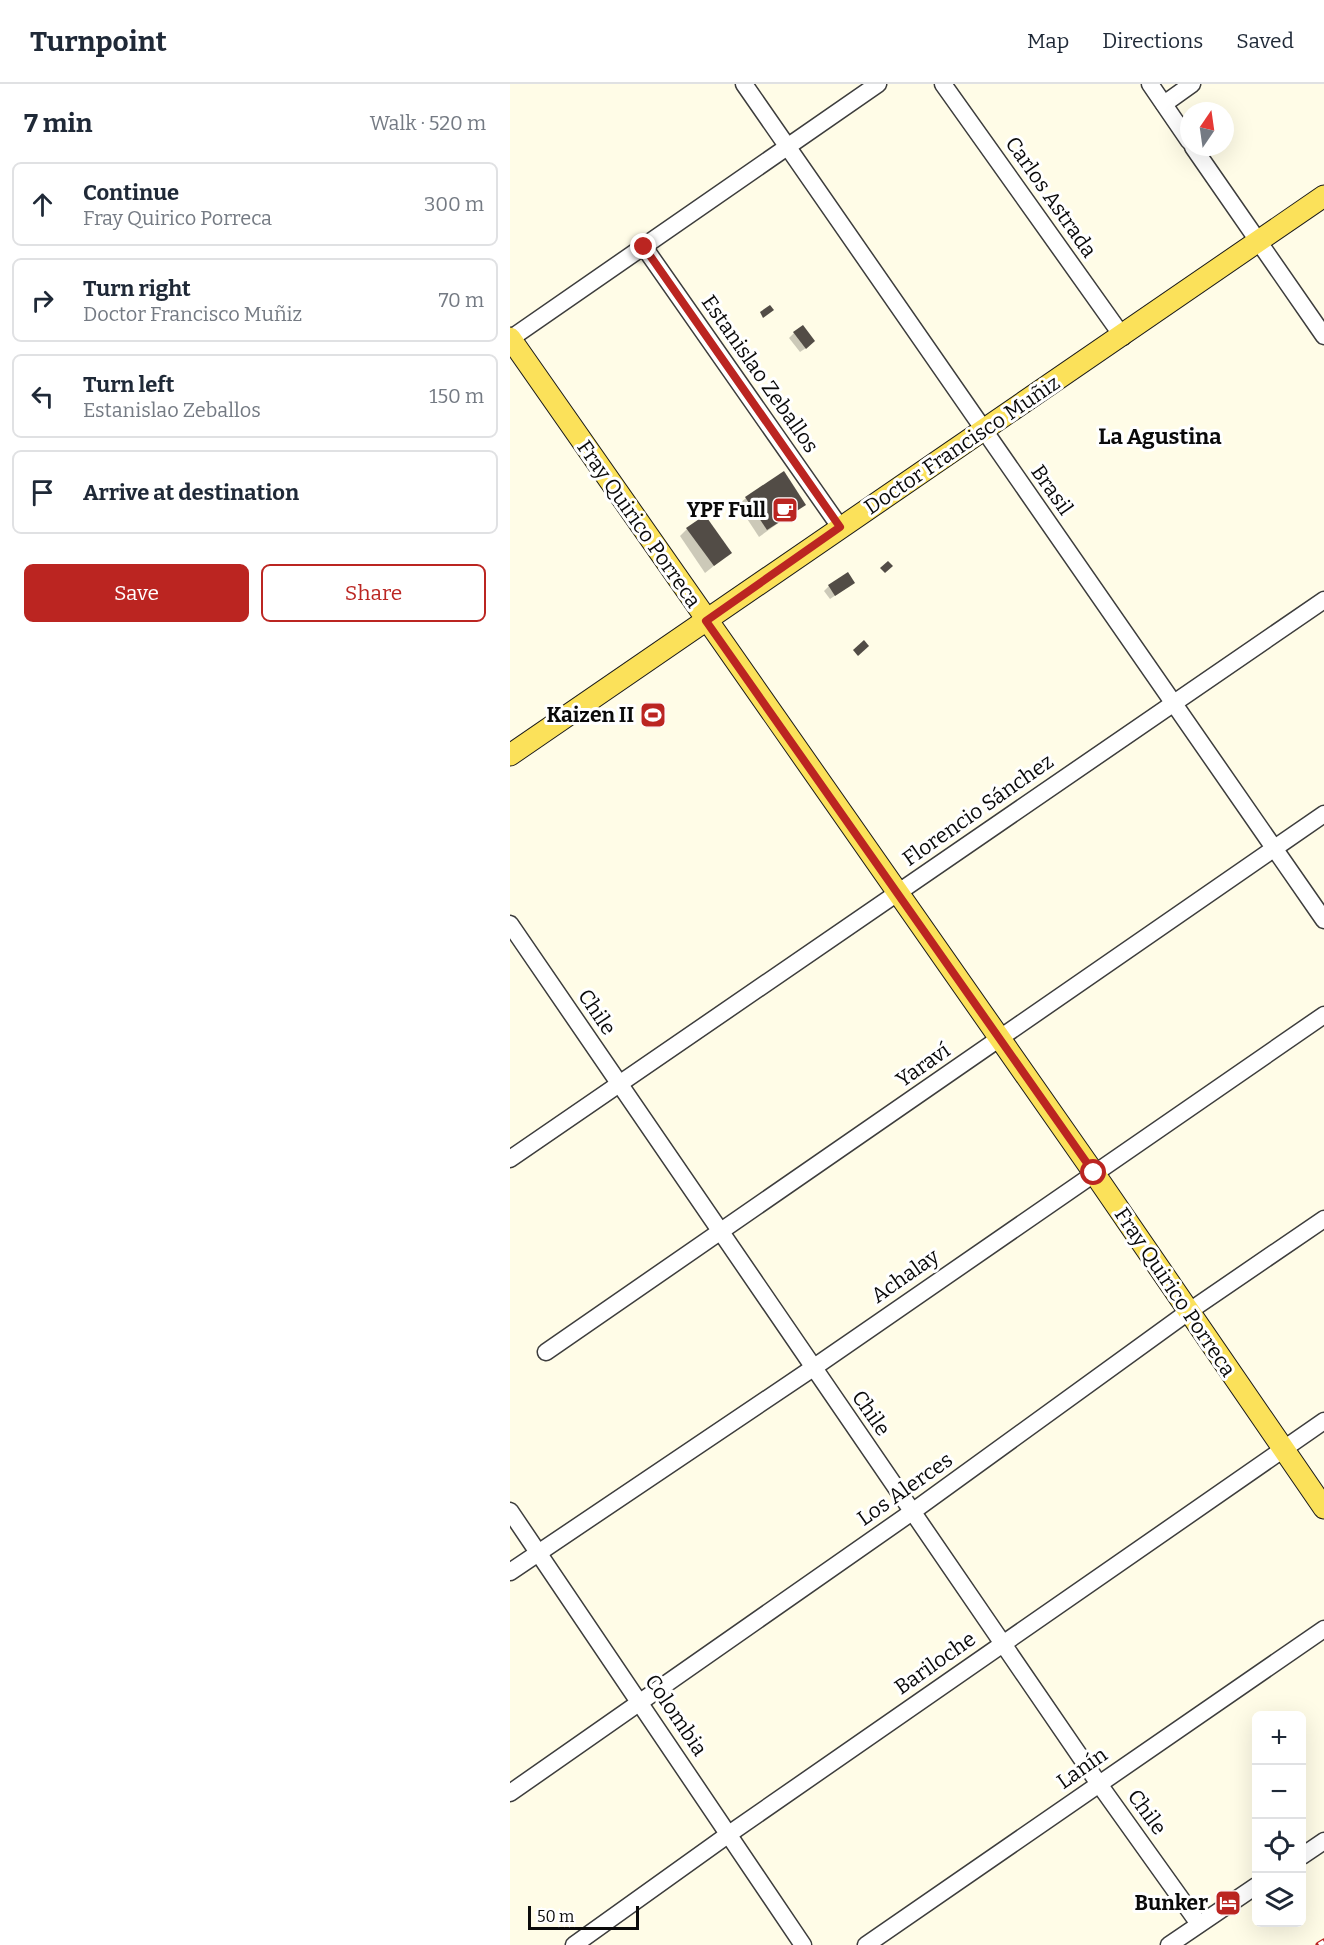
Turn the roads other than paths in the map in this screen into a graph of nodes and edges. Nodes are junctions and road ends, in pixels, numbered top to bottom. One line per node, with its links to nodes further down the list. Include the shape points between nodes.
1 (744, 84): 8 (street, Brasil)
2 (878, 84): 8 (street)
3 (943, 84): 14 (street, Carlos Astrada)
4 (1150, 84): 6 (street)
5 (1192, 84): 6 (street)
6 (1164, 104): 7 (street)
7 (1180, 128)
8 (788, 147): 12 (street); 16 (street, Brasil)
9 (1199, 156): 11 (street)
10 (1324, 196): 11 (main road, Doctor Francisco Muñiz)
11 (1259, 242): 13 (street); 14 (main road, Doctor Francisco Muñiz)
12 (644, 247): 15 (street); 17 (street, Estanislao Zeballos)
13 (1324, 336)
14 (1123, 337): 16 (main road, Doctor Francisco Muñiz)
15 (510, 339): 19 (main road, Fray Quirico Porreca)
16 (983, 430): 17 (main road, Doctor Francisco Muñiz); 20 (street, Brasil)
17 (840, 527): 19 (main road, Doctor Francisco Muñiz)
18 (1324, 600): 20 (street, Florencio Sánchez)
19 (706, 621): 21 (main road, Doctor Francisco Muñiz); 24 (main road, Fray Quirico Porreca)
20 (1172, 704): 23 (street, Brasil); 24 (street, Florencio Sánchez)
21 (510, 755)
22 (1324, 814): 23 (street, Yaraví)
23 (1273, 849): 25 (street, Brasil); 28 (street, Yaraví)
24 (897, 893): 28 (main road, Fray Quirico Porreca); 29 (street, Florencio Sánchez)
25 (1324, 920)
26 (510, 924): 29 (street, Chile)
27 (1324, 1015): 31 (street, Achalay)
28 (999, 1040): 31 (main road, Fray Quirico Porreca); 33 (street, Yaraví)
29 (619, 1085): 30 (street, Florencio Sánchez); 33 (street, Chile)
30 (510, 1159)
31 (1094, 1173): 34 (main road, Fray Quirico Porreca); 36 (street, Achalay)
32 (1324, 1219): 34 (street, Los Alerces)
33 (721, 1233): 35 (street, Yaraví); 36 (street, Chile)
34 (1188, 1312): 38 (main road, Fray Quirico Porreca); 41 (street, Los Alerces)
35 (546, 1352)
36 (813, 1368): 41 (street, Chile); 42 (street, Achalay)
37 (1324, 1421): 38 (street, Bariloche)
38 (1284, 1450): 39 (main road, Fray Quirico Porreca); 45 (street, Bariloche)
39 (1324, 1508)
40 (510, 1511): 42 (street, Colombia)
41 (912, 1512): 45 (street, Chile); 46 (street, Los Alerces)
42 (539, 1553): 43 (street, Achalay); 46 (street, Colombia)
43 (510, 1572)
44 (1324, 1629): 47 (street, Lanín)
45 (1003, 1644): 47 (street, Chile); 49 (street, Bariloche)
46 (639, 1701): 48 (street, Los Alerces); 49 (street, Colombia)
47 (1099, 1784): 53 (street, Chile); 56 (street, Lanín)
48 (510, 1793)
49 (729, 1834): 54 (street, Bariloche); 55 (street, Colombia)
50 (1324, 1841): 51 (street)
51 (1306, 1853)
52 (1252, 1889): 53 (street)
53 (1199, 1924): 57 (street)
54 (574, 1945)
55 (803, 1945)
56 (866, 1945)
57 (1169, 1945)

